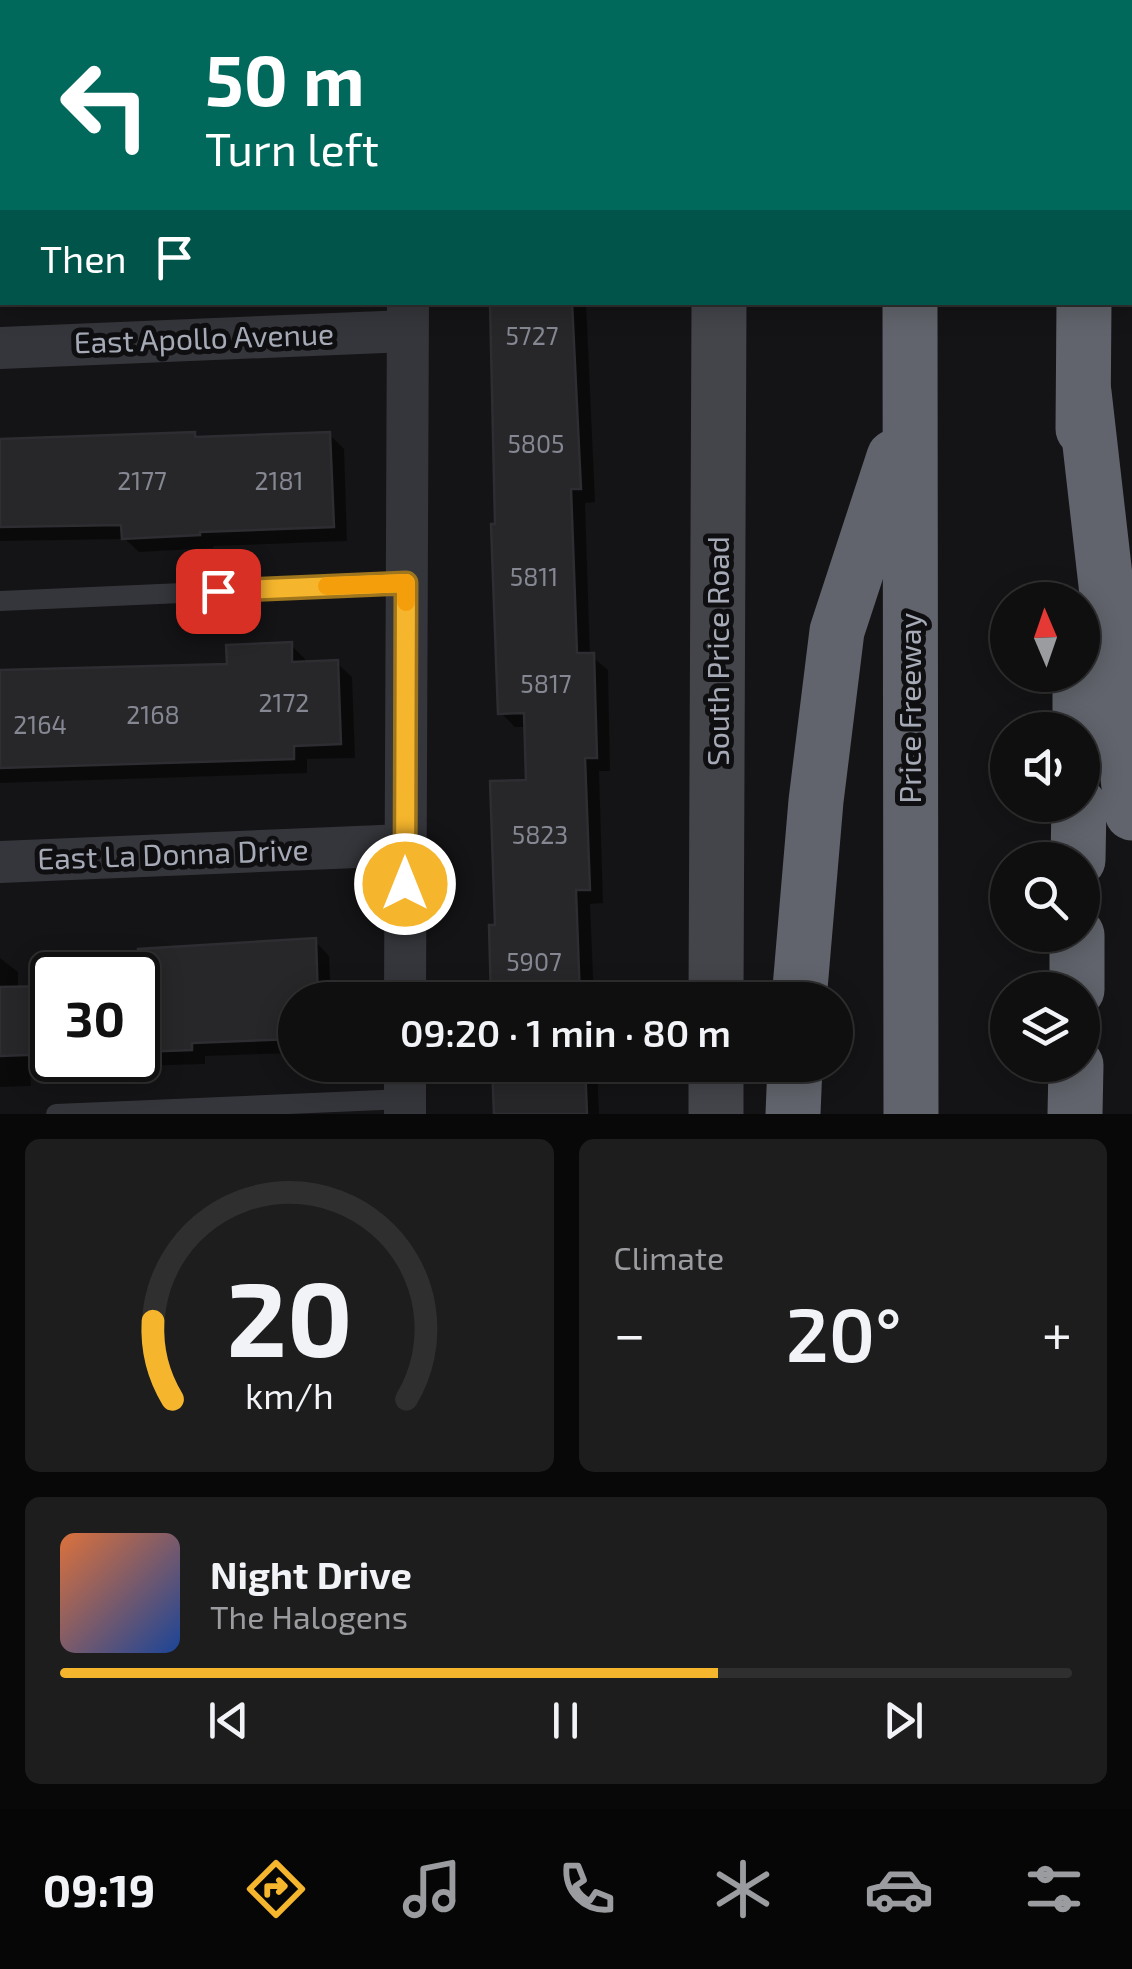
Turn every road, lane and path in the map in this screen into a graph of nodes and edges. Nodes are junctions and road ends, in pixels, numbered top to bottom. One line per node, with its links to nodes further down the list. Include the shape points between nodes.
1 (720, 305): 15 (main road, South Price Road)
2 (910, 305): 7 (highway, Price Freeway)
3 (1084, 305): 6 (highway)
4 (408, 316): 5 (street, East Apollo Avenue); 9 (street)
5 (0, 348)
6 (1084, 392): 8 (highway); 11 (highway)
7 (909, 411): 16 (highway, via 837,632); 24 (highway, Price Freeway)
8 (1081, 582)
9 (406, 583): 10 (lane); 12 (street)
10 (0, 601)
11 (1132, 813)
12 (406, 845): 13 (street, East La Donna Drive); 14 (street)
13 (0, 862)
14 (405, 982)
15 (716, 982)
16 (801, 982)
17 (716, 1082): 22 (main road)
18 (794, 1082): 23 (highway)
19 (1076, 1082): 25 (highway)
20 (405, 1093): 21 (lane)
21 (56, 1114)
22 (716, 1114)
23 (793, 1114)
24 (911, 1114)
25 (1075, 1114)

